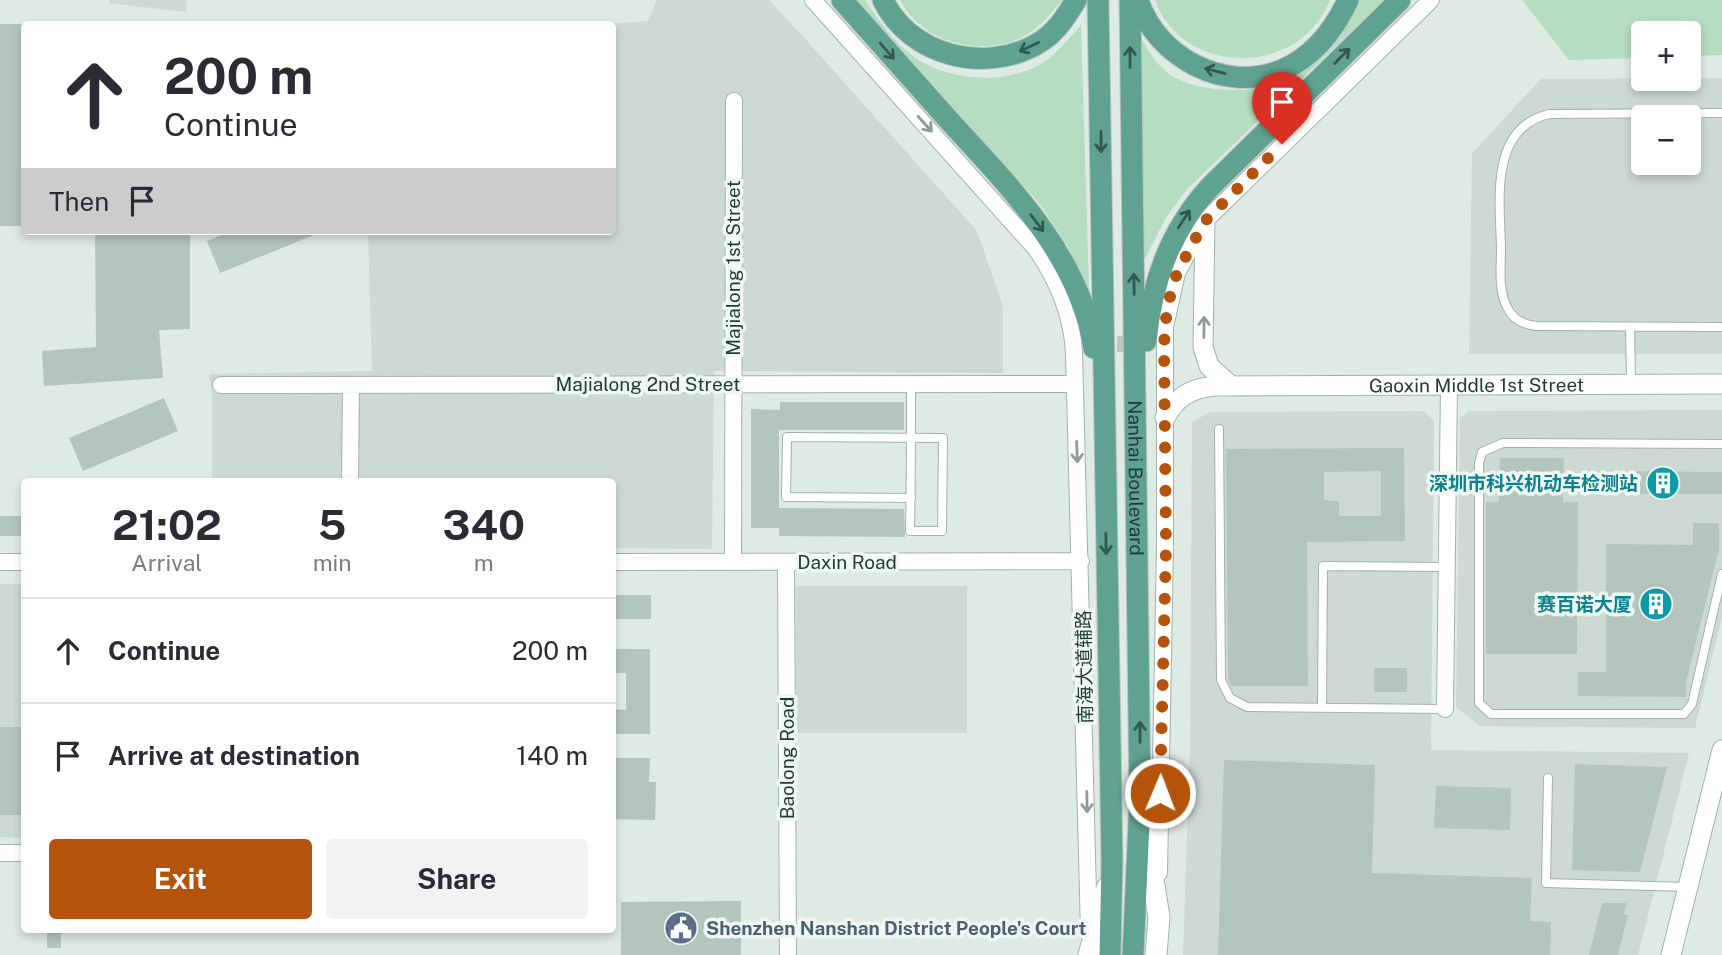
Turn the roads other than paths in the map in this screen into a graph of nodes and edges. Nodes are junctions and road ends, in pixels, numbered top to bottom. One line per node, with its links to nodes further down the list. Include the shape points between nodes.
1 (813, 0): 18 (street, 南海大道辅路, one-way to 18, via 1037,249 1057,283 1079,345)
2 (842, 0): 26 (main road, one-way to 26, via 1009,187 1056,248 1086,315)
3 (883, 0): 4 (main road, one-way to 3, via 1066,17 1038,44 977,60 956,57 918,39)
4 (1076, 0)
5 (1098, 0): 26 (main road, Nanhai Boulevard, one-way to 26)
6 (1130, 0): 27 (main road, Nanhai Boulevard, one-way to 6)
7 (1138, 0): 8 (main road, one-way to 7, via 1331,30 1300,60 1282,70 1245,77 1201,68 1174,53 1155,34)
8 (1348, 0)
9 (1400, 0): 27 (main road, one-way to 9, via 1152,298 1164,256 1184,218)
10 (1431, 0): 13 (street)
11 (734, 101): 16 (street, Majialong 1st Street)
12 (1722, 113): 14 (lane, via 1549,114 1532,119 1508,145 1500,177 1500,229 1502,289 1512,315 1537,326)
13 (1205, 221): 23 (street, one-way to 13, via 1209,366 1203,347); 25 (street, via 1177,273 1159,344)
14 (1630, 327): 15 (lane); 19 (lane)
15 (1722, 327)
16 (733, 384): 17 (street, Majialong 2nd Street); 22 (street, Majialong 2nd Street); 33 (street, Majialong 1st Street)
17 (911, 384): 18 (street, Majialong 2nd Street); 29 (lane)
18 (1075, 384): 34 (street, 南海大道辅路, one-way to 34)
19 (1632, 384): 20 (street, Gaoxin Middle 1st Street); 24 (street, Gaoxin Middle 1st Street)
20 (1722, 384)
21 (221, 385): 22 (street, Majialong 2nd Street)
22 (351, 385): 31 (street)
23 (1230, 385): 24 (street, Gaoxin Middle 1st Street); 25 (street, Gaoxin Middle 1st Street, via 1204,386 1185,393)
24 (1449, 385): 39 (street)
25 (1165, 418): 49 (street)
26 (1104, 427): 50 (main road, Nanhai Boulevard, one-way to 50, via 1112,862)
27 (1138, 427): 45 (main road, Nanhai Boulevard, one-way to 27)
28 (1219, 429): 41 (lane, via 1224,689 1247,708)
29 (911, 438): 32 (lane); 32 (lane, via 943,438 942,531 910,531); 32 (lane, via 787,437 786,497)
30 (1722, 444): 40 (lane, via 1503,443 1482,452 1479,703 1491,714 1684,714 1692,704)
31 (350, 478)
32 (911, 498)
33 (733, 561): 37 (street, Daxin Road); 38 (street, Daxin Road)
34 (1082, 561): 38 (street, Daxin Road); 50 (street, 南海大道辅路, one-way to 50)
35 (0, 562): 36 (street)
36 (21, 562)
37 (616, 562)
38 (786, 562): 51 (street, Baolong Road)
39 (1446, 567): 41 (lane, via 1323,566); 42 (street)
40 (1722, 575)
41 (1322, 708): 42 (lane)
42 (1445, 709)
43 (1722, 750): 48 (street)
44 (1548, 778): 48 (lane, via 1546,883)
45 (1140, 800): 49 (main road); 52 (main road, Nanhai Boulevard)
46 (0, 853): 47 (street)
47 (21, 853)
48 (1688, 887): 54 (street)
49 (1158, 917): 53 (main road)
50 (1096, 954)
51 (788, 955)
52 (1133, 955)
53 (1156, 955)
54 (1671, 955)

